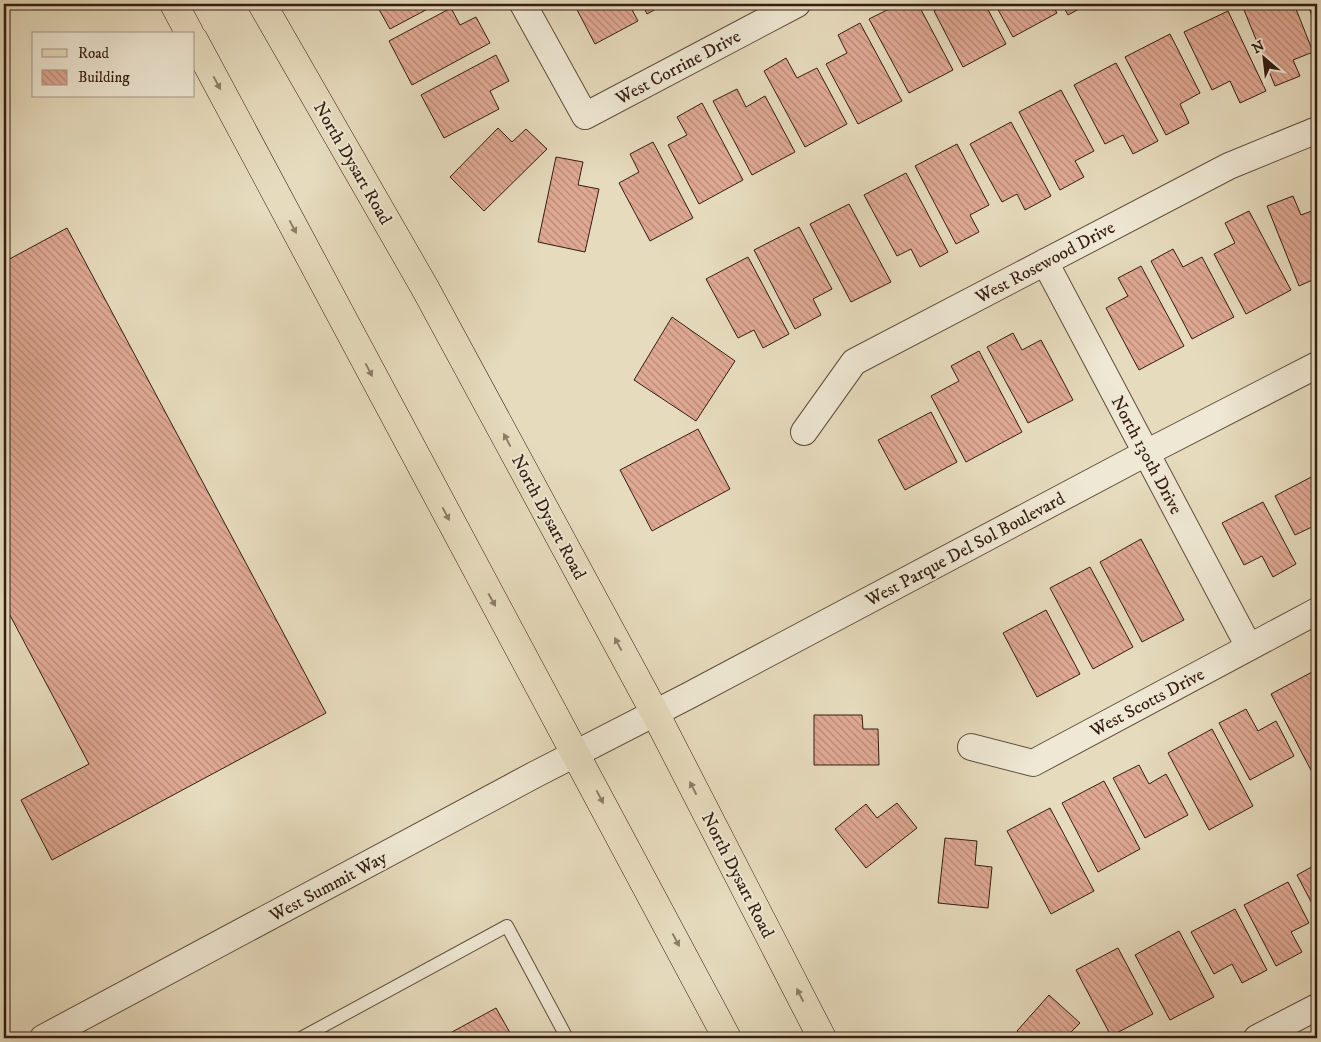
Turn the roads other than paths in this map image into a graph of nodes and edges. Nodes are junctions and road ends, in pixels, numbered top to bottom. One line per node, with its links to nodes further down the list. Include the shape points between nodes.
1 (174, 4): 5 (main road)
2 (262, 4): 14 (main road, North Dysart Road, one-way to 2, via 425,288)
3 (523, 4): 4 (street, West Corrine Drive, via 585,116)
4 (797, 4)
5 (189, 32)
6 (195, 42): 17 (main road, one-way to 17)
7 (1317, 130): 8 (street, West Rosewood Drive, via 1229,166)
8 (1045, 262): 10 (street, West Rosewood Drive, via 854,362); 11 (street, North 130th Drive)
9 (1317, 365): 11 (street, West Parque Del Sol Boulevard)
10 (804, 432)
11 (1146, 453): 13 (street, North 130th Drive); 14 (street, West Parque Del Sol Boulevard)
12 (1317, 611): 13 (street, West Scotts Drive)
13 (1249, 647): 16 (street, West Scotts Drive, via 1033,762)
14 (655, 713): 15 (street, West Parque Del Sol Boulevard); 24 (main road, North Dysart Road, one-way to 14)
15 (613, 735): 17 (street, West Summit Way)
16 (971, 747)
17 (577, 754): 19 (street, West Summit Way); 23 (main road, one-way to 23)
18 (1317, 1007): 25 (street)
19 (72, 1031): 20 (street, West Summit Way)
20 (43, 1038)
21 (301, 1038): 22 (lane, via 507,926)
22 (567, 1038)
23 (727, 1038)
24 (822, 1038)
25 (1257, 1038)

